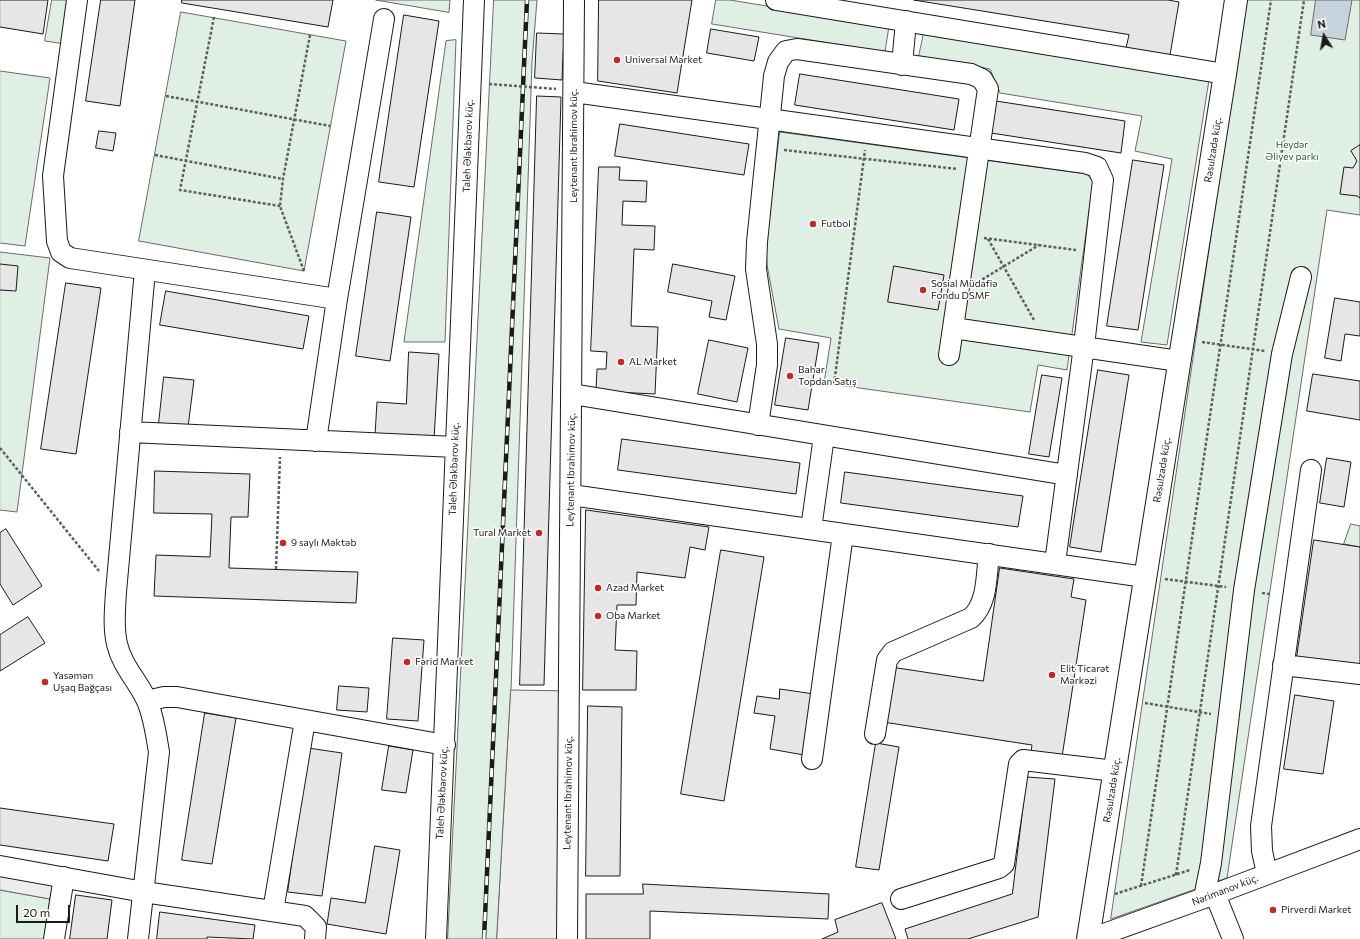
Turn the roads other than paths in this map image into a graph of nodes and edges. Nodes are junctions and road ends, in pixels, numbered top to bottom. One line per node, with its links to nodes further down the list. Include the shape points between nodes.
1 (77, 0): 13 (street, via 53,176 57,241 61,252 70,258)
2 (474, 0): 25 (street, Taleh Ələkbərov küç.)
3 (574, 0): 10 (street, Leytenant Ibrahimov küç.)
4 (776, 0): 7 (street)
5 (1236, 0): 9 (main road, Rəsulzadə küç.)
6 (384, 19): 15 (street)
7 (906, 22): 8 (street); 9 (street)
8 (902, 65): 11 (street, via 797,49 786,51 778,62 774,76); 12 (street, via 971,74 982,79 988,89)
9 (1225, 74): 19 (main road, Rəsulzadə küç.)
10 (574, 92): 11 (street); 20 (street, Leytenant Ibrahimov küç.)
11 (770, 119): 12 (street); 21 (street, via 756,262 767,344 767,365)
12 (980, 148): 16 (street); 17 (street, via 1085,163 1097,167 1104,180)
13 (145, 270): 15 (street); 22 (street)
14 (1301, 277): 47 (street, via 1282,354 1244,590)
15 (337, 299): 24 (street)
16 (953, 328): 17 (street); 18 (street)
17 (1084, 346): 19 (street); 27 (street)
18 (949, 355)
19 (1179, 361): 33 (main road, Rəsulzadə küç.)
20 (572, 394): 21 (street); 28 (street, Leytenant Ibrahimov küç.)
21 (758, 425): 23 (street)
22 (130, 432): 24 (street); 36 (street, via 114,623 123,663)
23 (824, 436): 27 (street); 29 (street)
24 (316, 440): 25 (street)
25 (455, 447): 39 (street, Taleh Ələkbərov küç.)
26 (1311, 470): 34 (street)
27 (1067, 475): 32 (street)
28 (571, 495): 29 (street); 54 (street, Leytenant Ibrahimov küç.)
29 (811, 529): 30 (street)
30 (843, 534): 31 (street); 40 (street)
31 (989, 554): 32 (street); 38 (street, via 982,604 978,611 971,618 893,652 887,660)
32 (1055, 563): 33 (street)
33 (1153, 577): 41 (main road, Rəsulzadə küç.)
34 (1283, 665): 35 (street); 44 (street, via 1261,826 1262,851)
35 (1360, 674)
36 (147, 701): 37 (street, via 164,696 177,697); 46 (street, via 160,752)
37 (305, 720): 39 (street); 49 (street)
38 (874, 734)
39 (445, 745): 53 (street, Taleh Ələkbərov küç.)
40 (812, 759)
41 (1115, 771): 48 (street, via 1023,760 1019,764 1004,864 999,868); 55 (main road, Rəsulzadə küç.)
42 (1360, 839): 44 (street, Nərimanov küç.)
43 (0, 866): 45 (street)
44 (1268, 874): 47 (street, Nərimanov küç.)
45 (64, 877): 46 (street); 50 (street)
46 (144, 892): 49 (street); 51 (street)
47 (1209, 896): 55 (street, Nərimanov küç.); 56 (street)
48 (901, 899)
49 (273, 911): 52 (street, via 306,916 316,926)
50 (54, 939)
51 (138, 939)
52 (315, 939)
53 (436, 939)
54 (567, 939)
55 (1089, 939)
56 (1232, 939)

